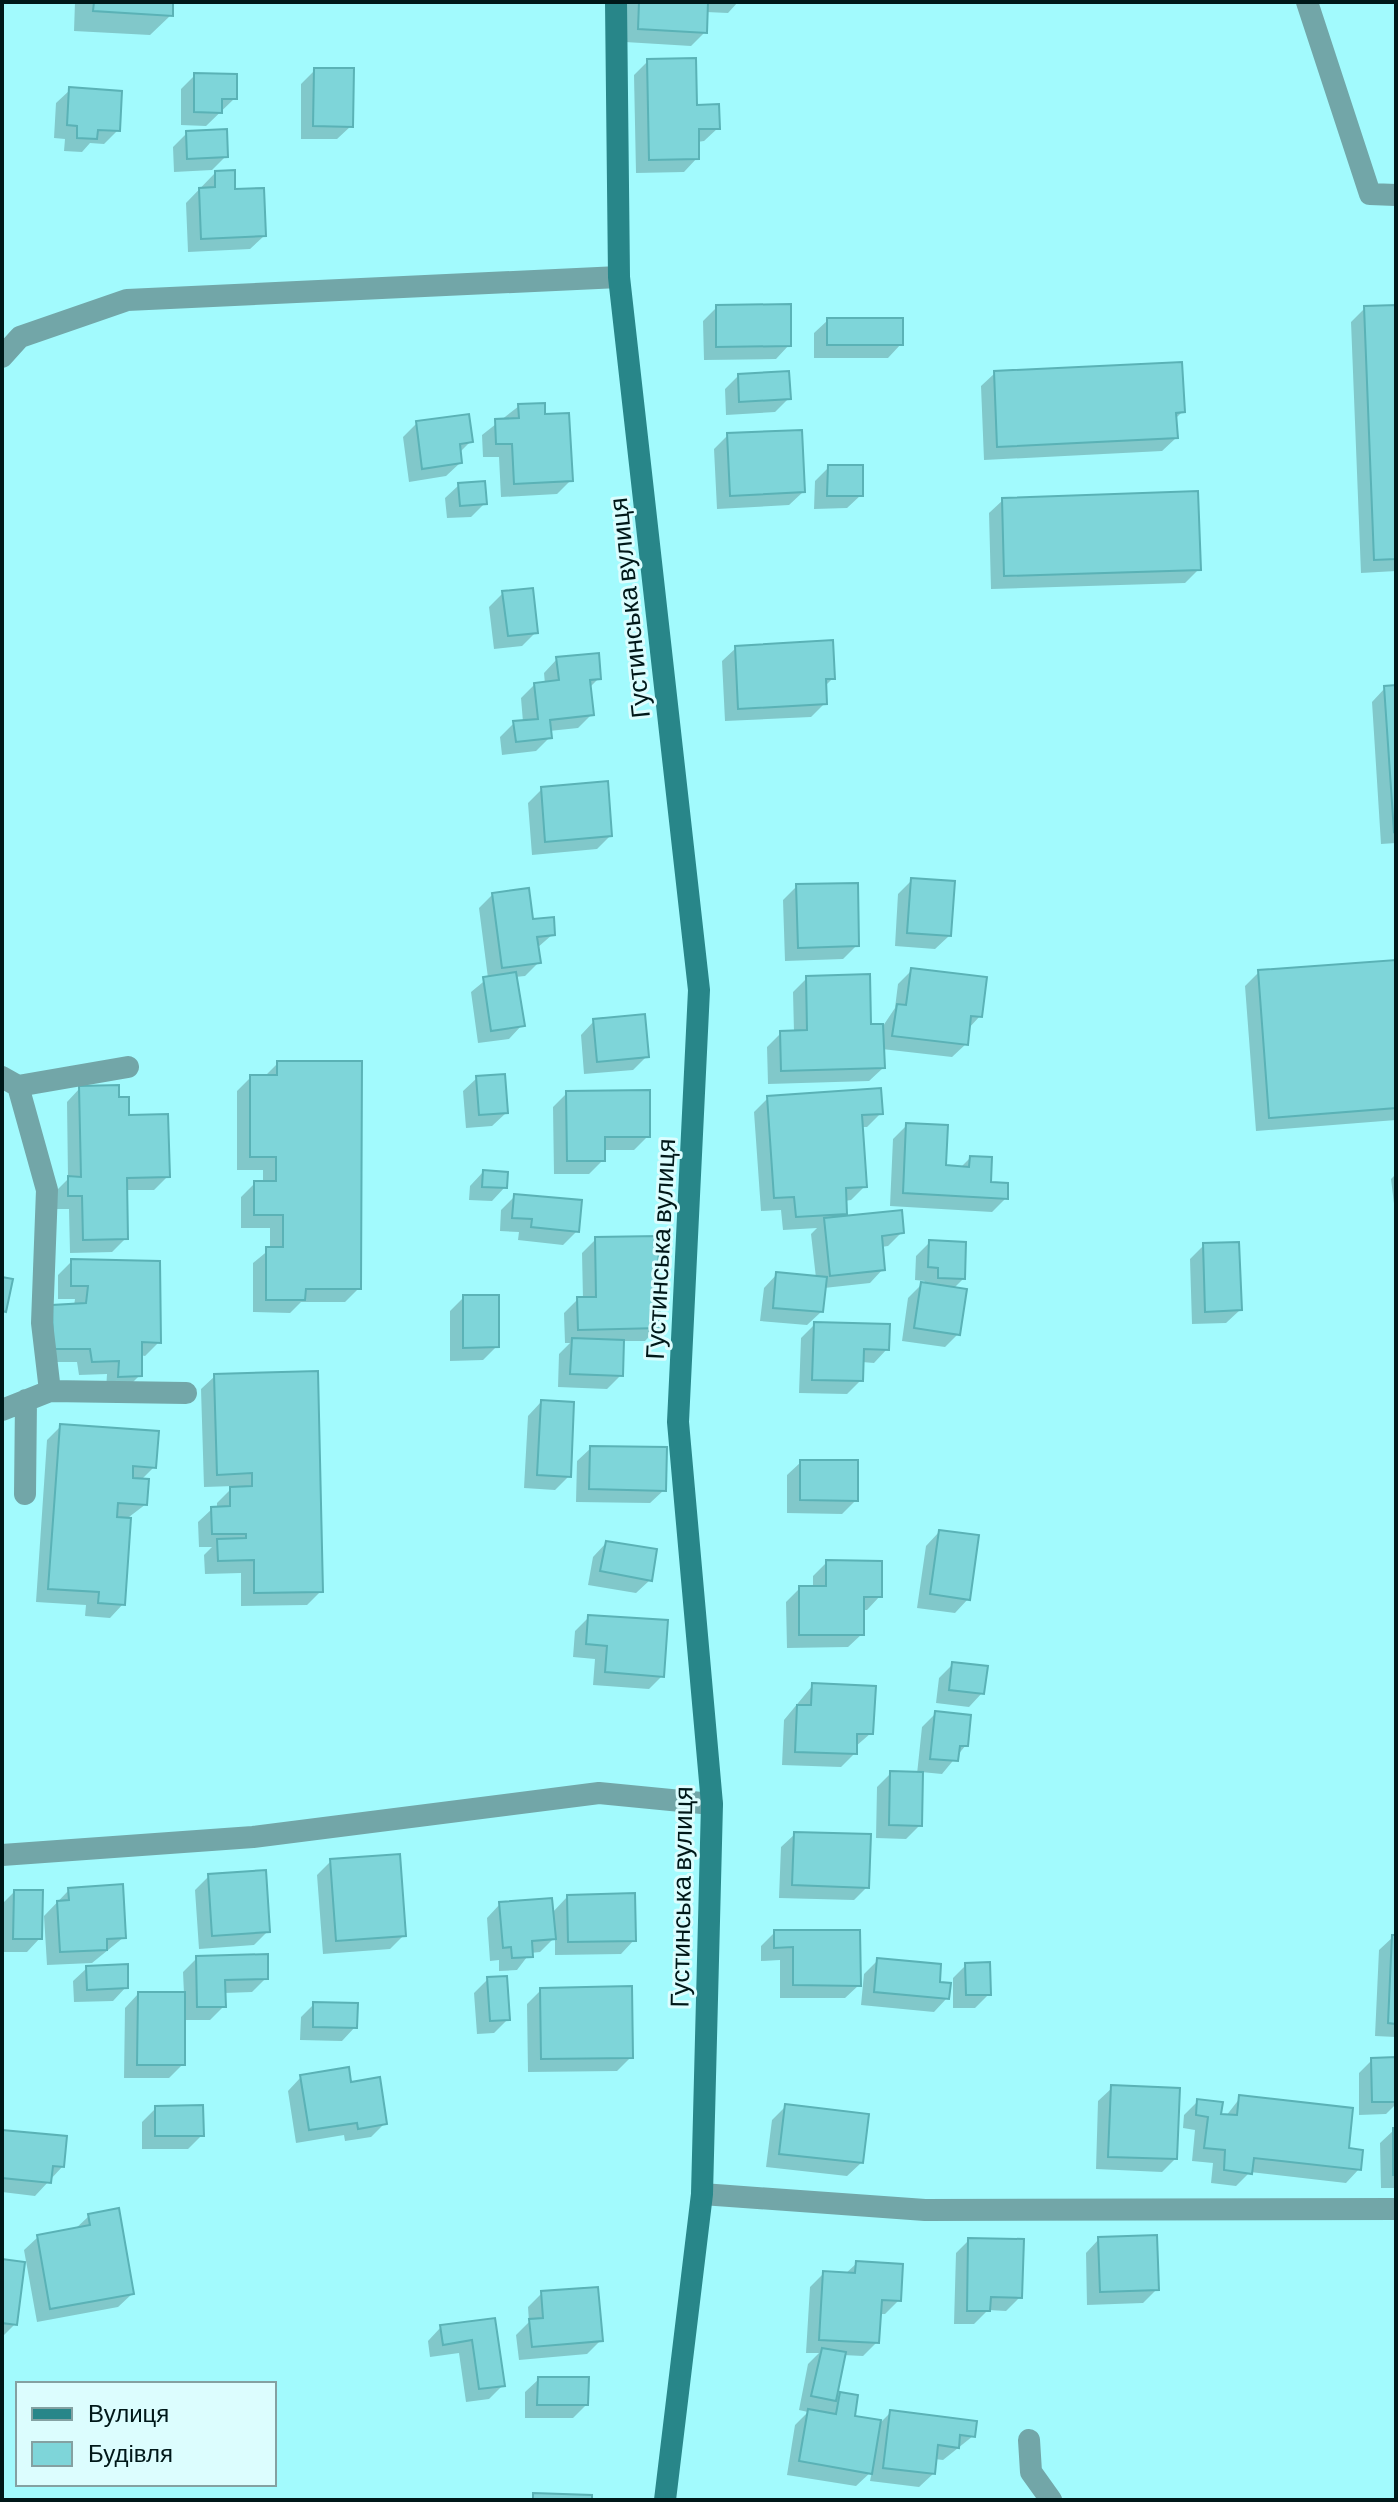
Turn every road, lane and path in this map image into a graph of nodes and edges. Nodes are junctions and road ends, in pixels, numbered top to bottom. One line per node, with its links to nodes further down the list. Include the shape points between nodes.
1 (616, 2): 4 (main road, Густинська вулиця)
2 (1307, 2): 3 (street, via 1370,194)
3 (1396, 195)
4 (619, 277): 5 (street, via 127,300 20,337); 13 (main road, Густинська вулиця, via 699,990 678,1422)
5 (2, 357)
6 (128, 1067): 7 (street)
7 (10, 1081): 8 (street, via 47,1190 42,1323)
8 (50, 1391): 9 (street); 10 (street)
9 (186, 1393)
10 (26, 1400): 11 (street); 12 (street)
11 (2, 1410)
12 (25, 1494)
13 (712, 1804): 14 (street, via 599,1793 253,1837); 15 (main road, Густинська вулиця)
14 (2, 1855)
15 (702, 2194): 16 (street, via 925,2210); 18 (main road, Густинська вулиця)
16 (1396, 2209)
17 (1029, 2440): 19 (street, via 1031,2472)
18 (665, 2500)
19 (1051, 2500)

